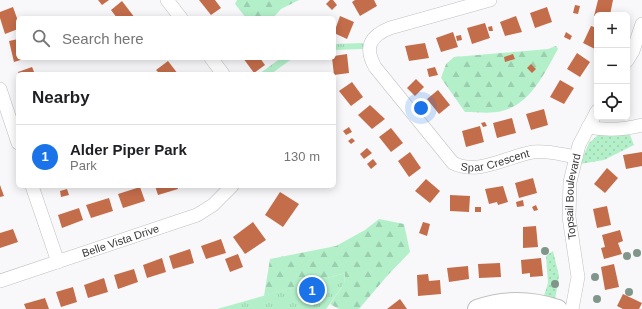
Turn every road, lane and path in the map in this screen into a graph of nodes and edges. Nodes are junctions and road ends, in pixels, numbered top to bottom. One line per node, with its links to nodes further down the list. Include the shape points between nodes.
1 (168, 0): 3 (street)
2 (490, 0): 13 (street, Spar Crescent, via 380,32 371,41 370,58 453,163 461,168 478,167 536,152)
3 (180, 16)
4 (642, 24): 5 (street)
5 (630, 56)
6 (212, 60): 7 (street)
7 (222, 72)
8 (0, 89): 12 (street)
9 (594, 116): 11 (street, Topsail Boulevard)
10 (642, 125): 11 (street, via 621,130)
11 (588, 127): 13 (street, Topsail Boulevard)
12 (16, 137)
13 (576, 158): 20 (street, Topsail Boulevard, via 568,197 578,277)
14 (33, 188): 16 (street)
15 (230, 188): 16 (street, Belle Vista Drive, via 213,205 197,215)
16 (58, 262): 17 (street, Belle Vista Drive)
17 (0, 281)
18 (477, 309): 19 (street, via 512,301)
19 (558, 309)
20 (572, 309)

